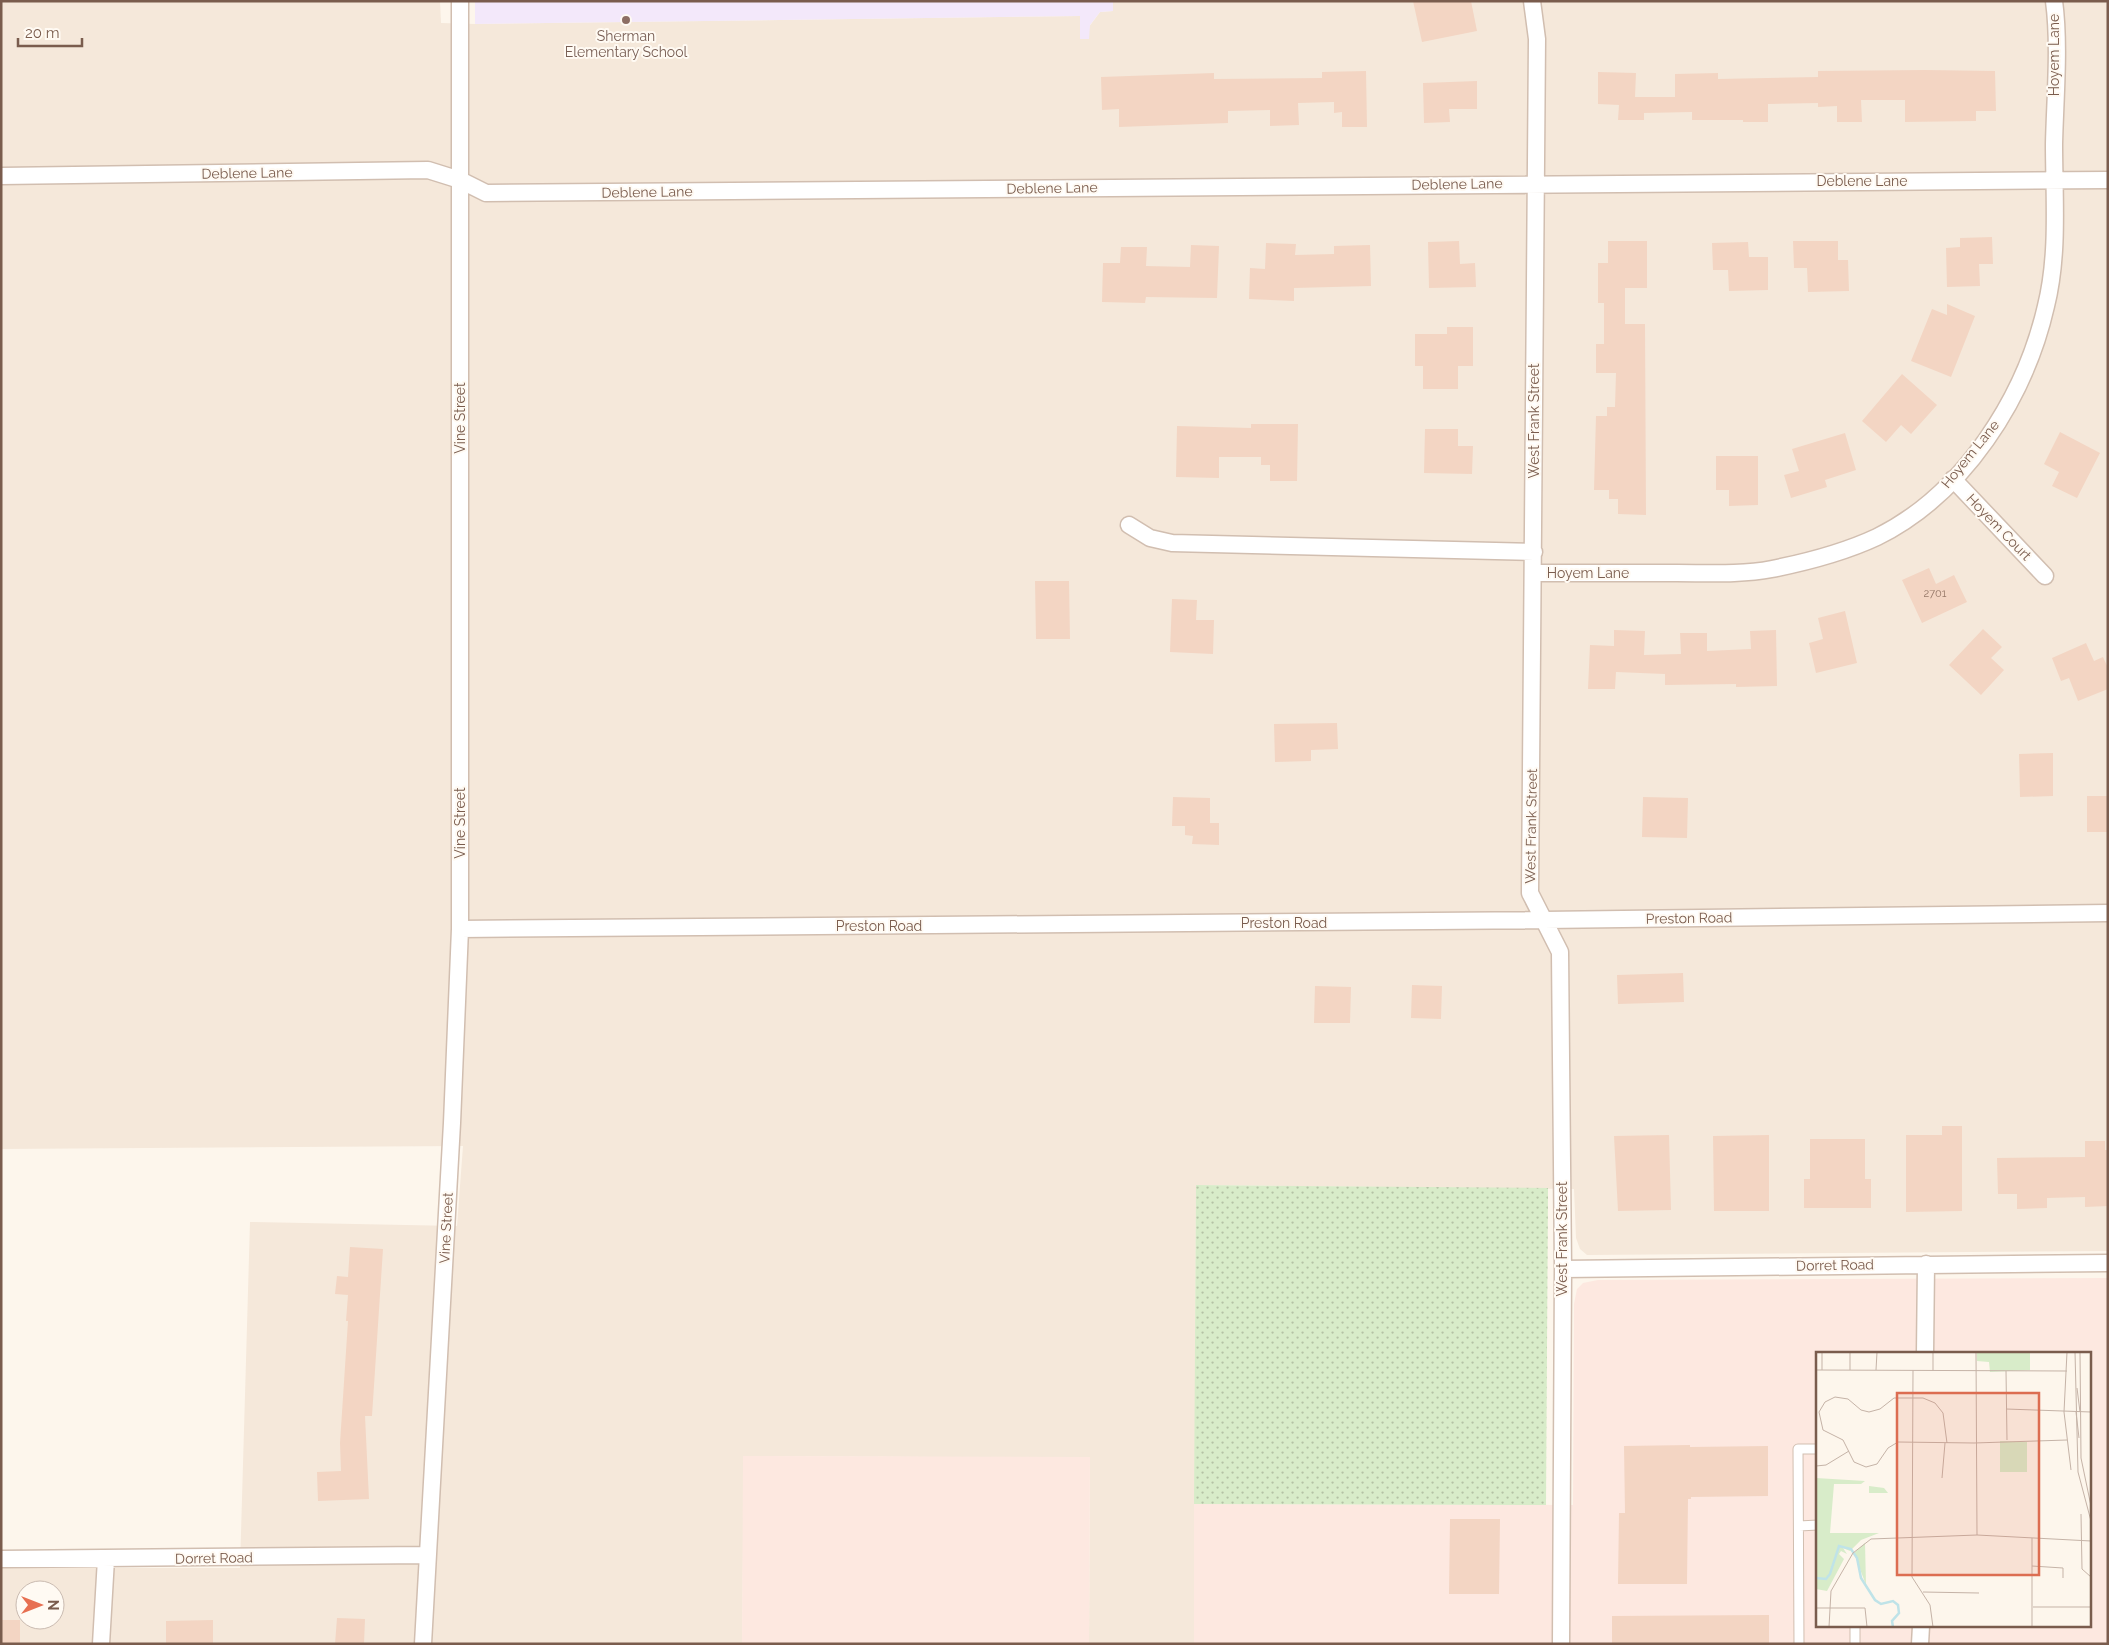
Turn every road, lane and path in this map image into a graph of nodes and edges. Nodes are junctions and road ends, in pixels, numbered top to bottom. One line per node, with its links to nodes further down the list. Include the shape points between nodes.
1 (460, 1): 5 (street, Vine Street)
2 (1532, 1): 8 (street, West Frank Street, via 1537,39)
3 (2054, 1): 6 (street, Hoyem Lane)
4 (1, 176): 5 (street, Deblene Lane, via 428,170)
5 (460, 180): 8 (street, Deblene Lane, via 486,193); 16 (street, Vine Street)
6 (2054, 180): 7 (street, Deblene Lane); 8 (street, Deblene Lane); 9 (street, Hoyem Lane, via 2054,254 2046,305 2031,354 2012,399 1987,438)
7 (2108, 180)
8 (1535, 183): 11 (street, West Frank Street)
9 (1953, 479): 12 (street, Hoyem Lane, via 1919,510 1876,537 1823,556 1770,569 1722,573); 13 (street, Hoyem Court)
10 (1129, 525): 11 (street, Hoyem Lane, via 1150,538 1172,543)
11 (1534, 552): 12 (street, West Frank Street)
12 (1534, 573): 15 (street, West Frank Street, via 1530,894)
13 (2046, 576)
14 (2108, 913): 15 (street, Preston Road)
15 (1544, 920): 16 (street, Preston Road); 19 (street, West Frank Street, via 1560,952)
16 (460, 929): 24 (street, Vine Street, via 452,1133)
17 (2108, 1263): 18 (street, Dorret Road)
18 (1926, 1264): 19 (street, Dorret Road); 20 (street)
19 (1563, 1269): 31 (street, West Frank Street)
20 (1925, 1352)
21 (1816, 1449): 23 (lane, via 1798,1449)
22 (1816, 1525): 23 (lane)
23 (1799, 1526): 32 (lane)
24 (427, 1555): 26 (street, Dorret Road); 30 (street, Vine Street)
25 (1, 1559): 26 (street, Dorret Road)
26 (106, 1559): 29 (street)
27 (1855, 1628): 33 (lane)
28 (1921, 1628): 34 (street)
29 (101, 1644)
30 (423, 1644)
31 (1561, 1644)
32 (1799, 1644)
33 (1855, 1644)
34 (1920, 1644)

